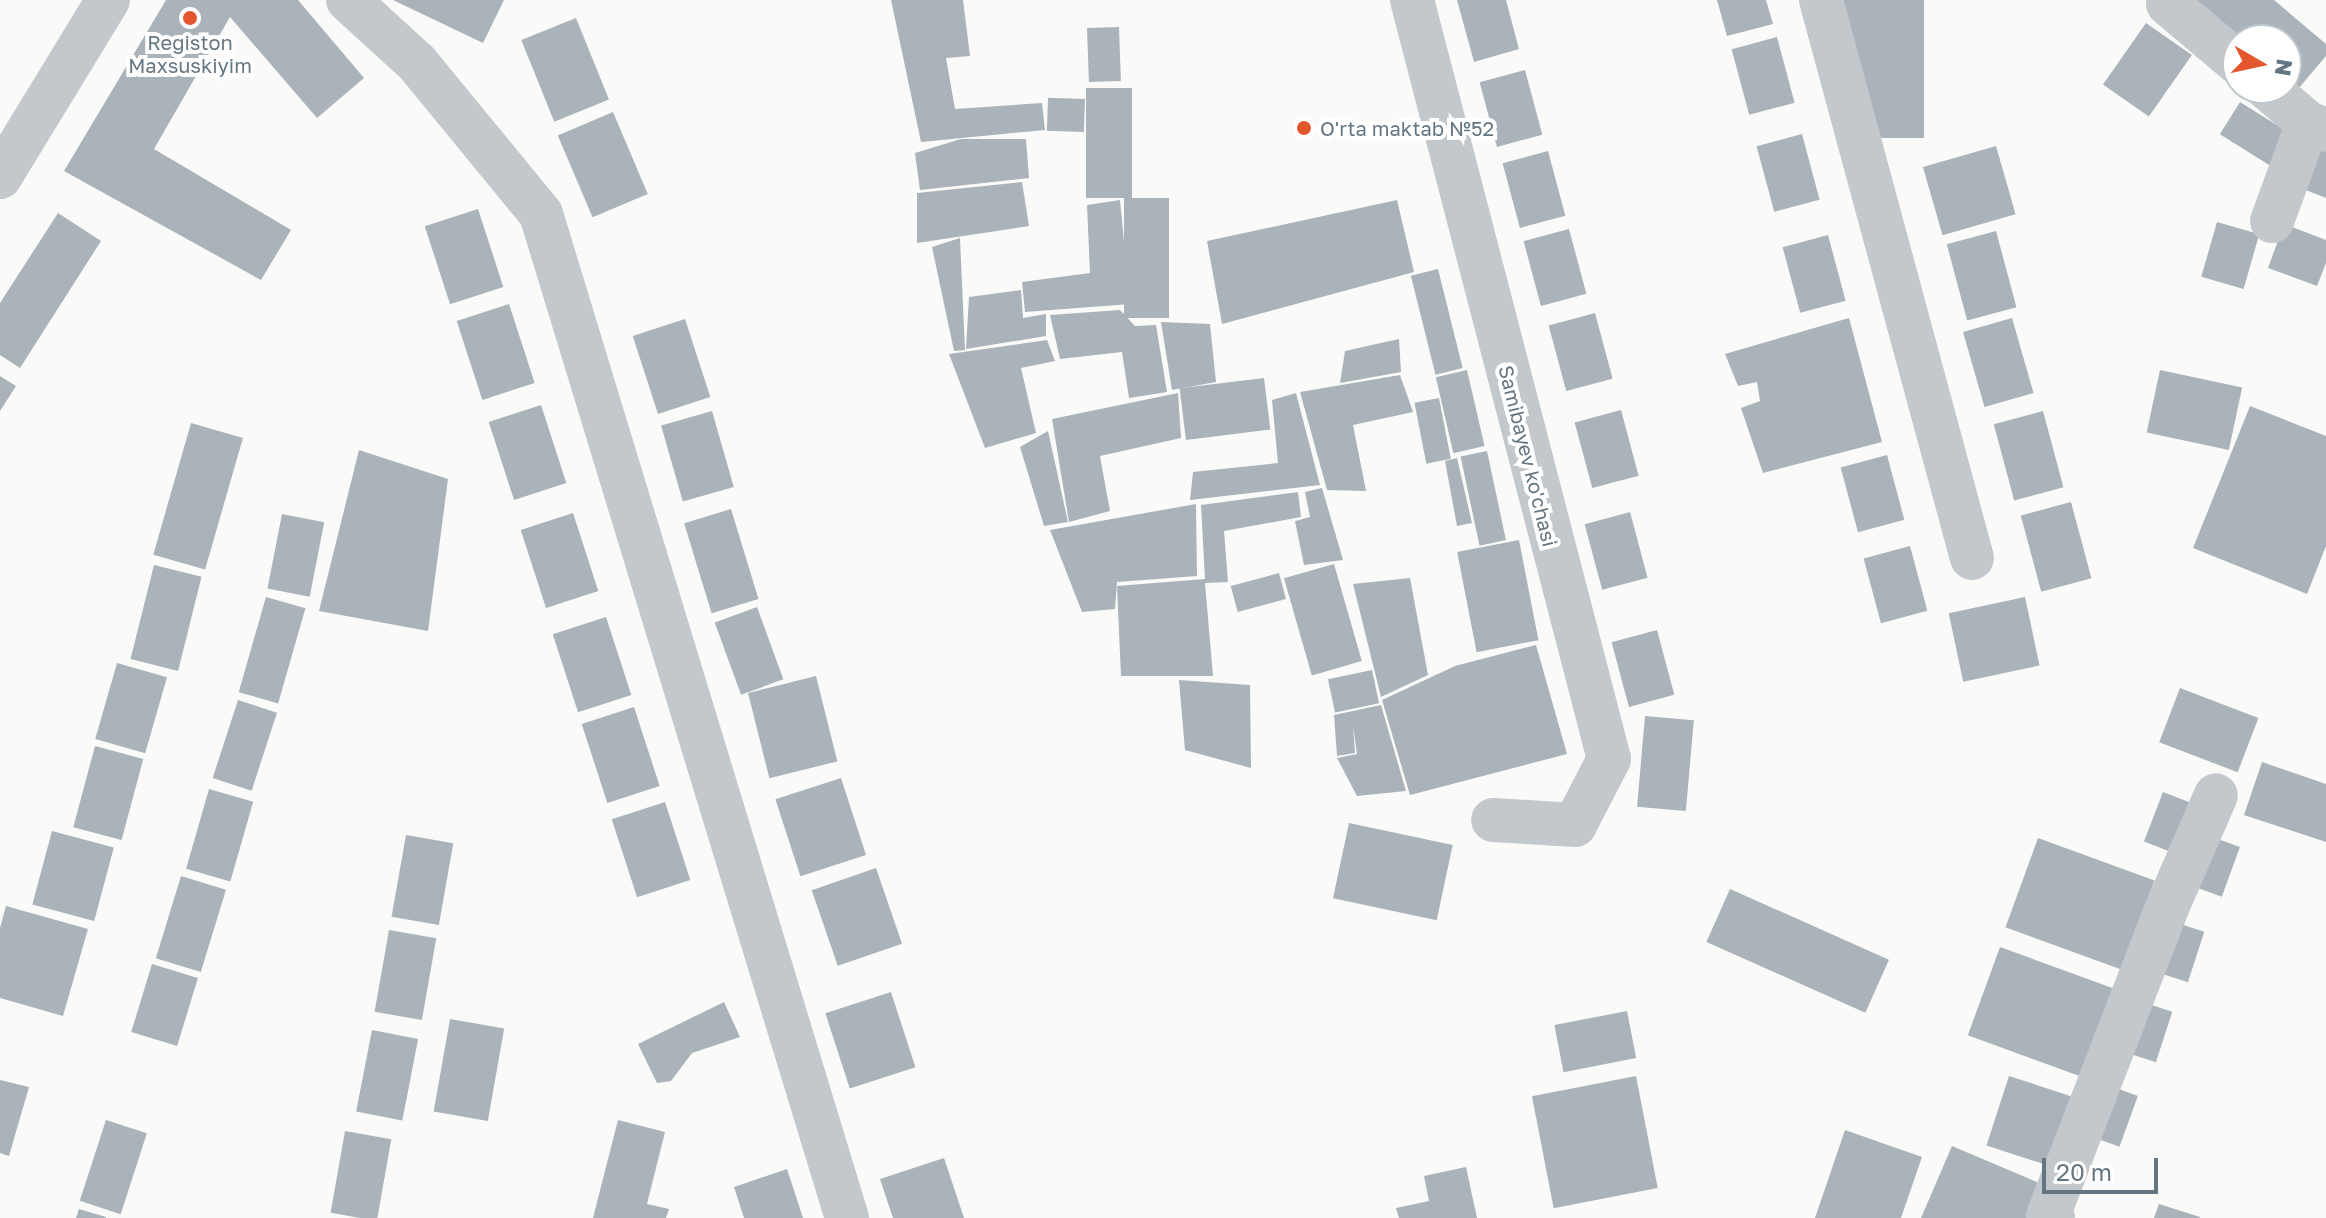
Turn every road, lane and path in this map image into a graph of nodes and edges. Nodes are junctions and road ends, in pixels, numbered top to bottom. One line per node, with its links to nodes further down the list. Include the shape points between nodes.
1 (108, 0): 9 (street)
2 (348, 0): 14 (street, via 417,63 541,214)
3 (1412, 0): 13 (street, Samibayev ko'chasi, via 1609,759 1575,825)
4 (1821, 0): 11 (street)
5 (2168, 4): 6 (street)
6 (2222, 50)
7 (2288, 104): 8 (street)
8 (2317, 126): 10 (street)
9 (0, 177)
10 (2272, 221)
11 (1972, 558)
12 (2216, 795): 15 (street, via 2048,1216)
13 (1493, 820)
14 (847, 1218)
15 (2053, 1218)

